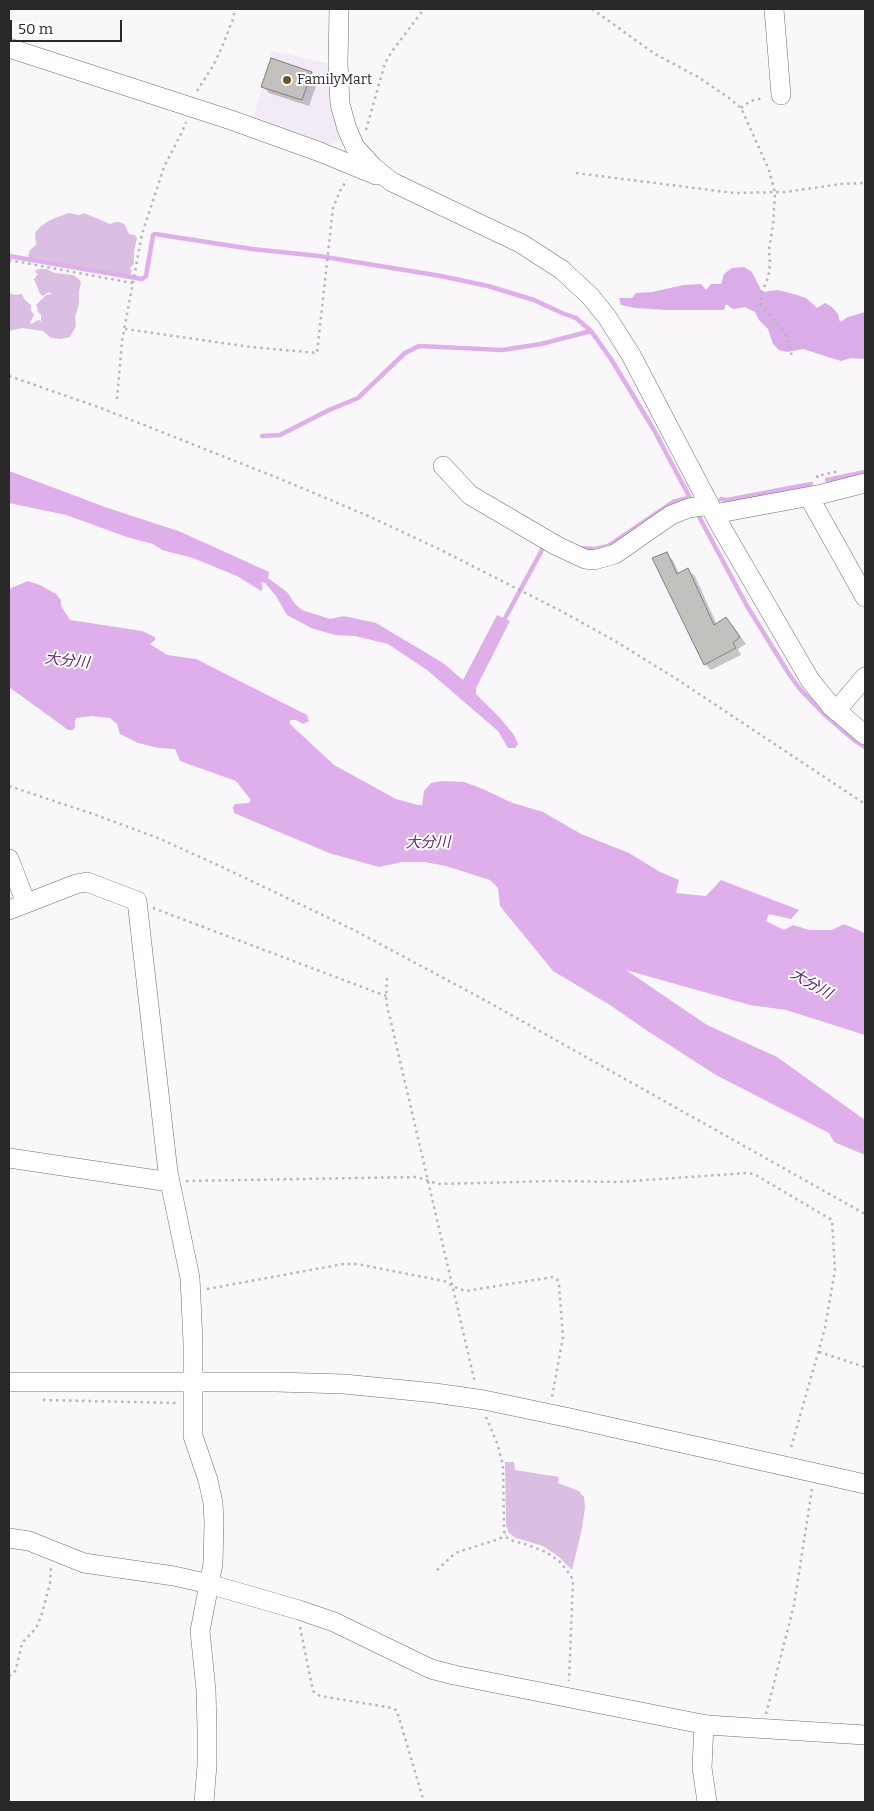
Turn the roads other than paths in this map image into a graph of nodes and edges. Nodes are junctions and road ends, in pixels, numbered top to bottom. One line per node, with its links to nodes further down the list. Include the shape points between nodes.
1 (339, 9): 5 (street, via 338,78 345,123 360,154)
2 (774, 9): 4 (street)
3 (9, 48): 5 (street, via 231,120)
4 (781, 95)
5 (392, 182): 9 (street, via 522,244 577,283 623,341)
6 (443, 466): 9 (street, via 470,495 585,559 615,554 671,515 689,508)
7 (865, 483): 8 (street)
8 (809, 497): 9 (street); 10 (street)
9 (712, 509): 13 (street, via 810,680)
10 (858, 568): 11 (street)
11 (865, 597)
12 (865, 678): 13 (street)
13 (836, 711): 14 (street)
14 (865, 735)
15 (9, 859): 16 (street)
16 (17, 907): 18 (street, via 87,882 137,901)
17 (9, 1158): 18 (street)
18 (170, 1182): 20 (street, via 190,1278)
19 (9, 1382): 20 (street)
20 (194, 1383): 21 (street, via 344,1384 435,1393 485,1409 580,1420); 23 (street, via 193,1436 213,1503 214,1552)
21 (865, 1484)
22 (9, 1538): 23 (street, via 22,1539 91,1564)
23 (209, 1584): 24 (street, via 334,1622 442,1672); 26 (street, via 200,1631 208,1765)
24 (704, 1724): 25 (street); 27 (street, via 702,1760)
25 (865, 1736)
26 (204, 1802)
27 (706, 1802)

